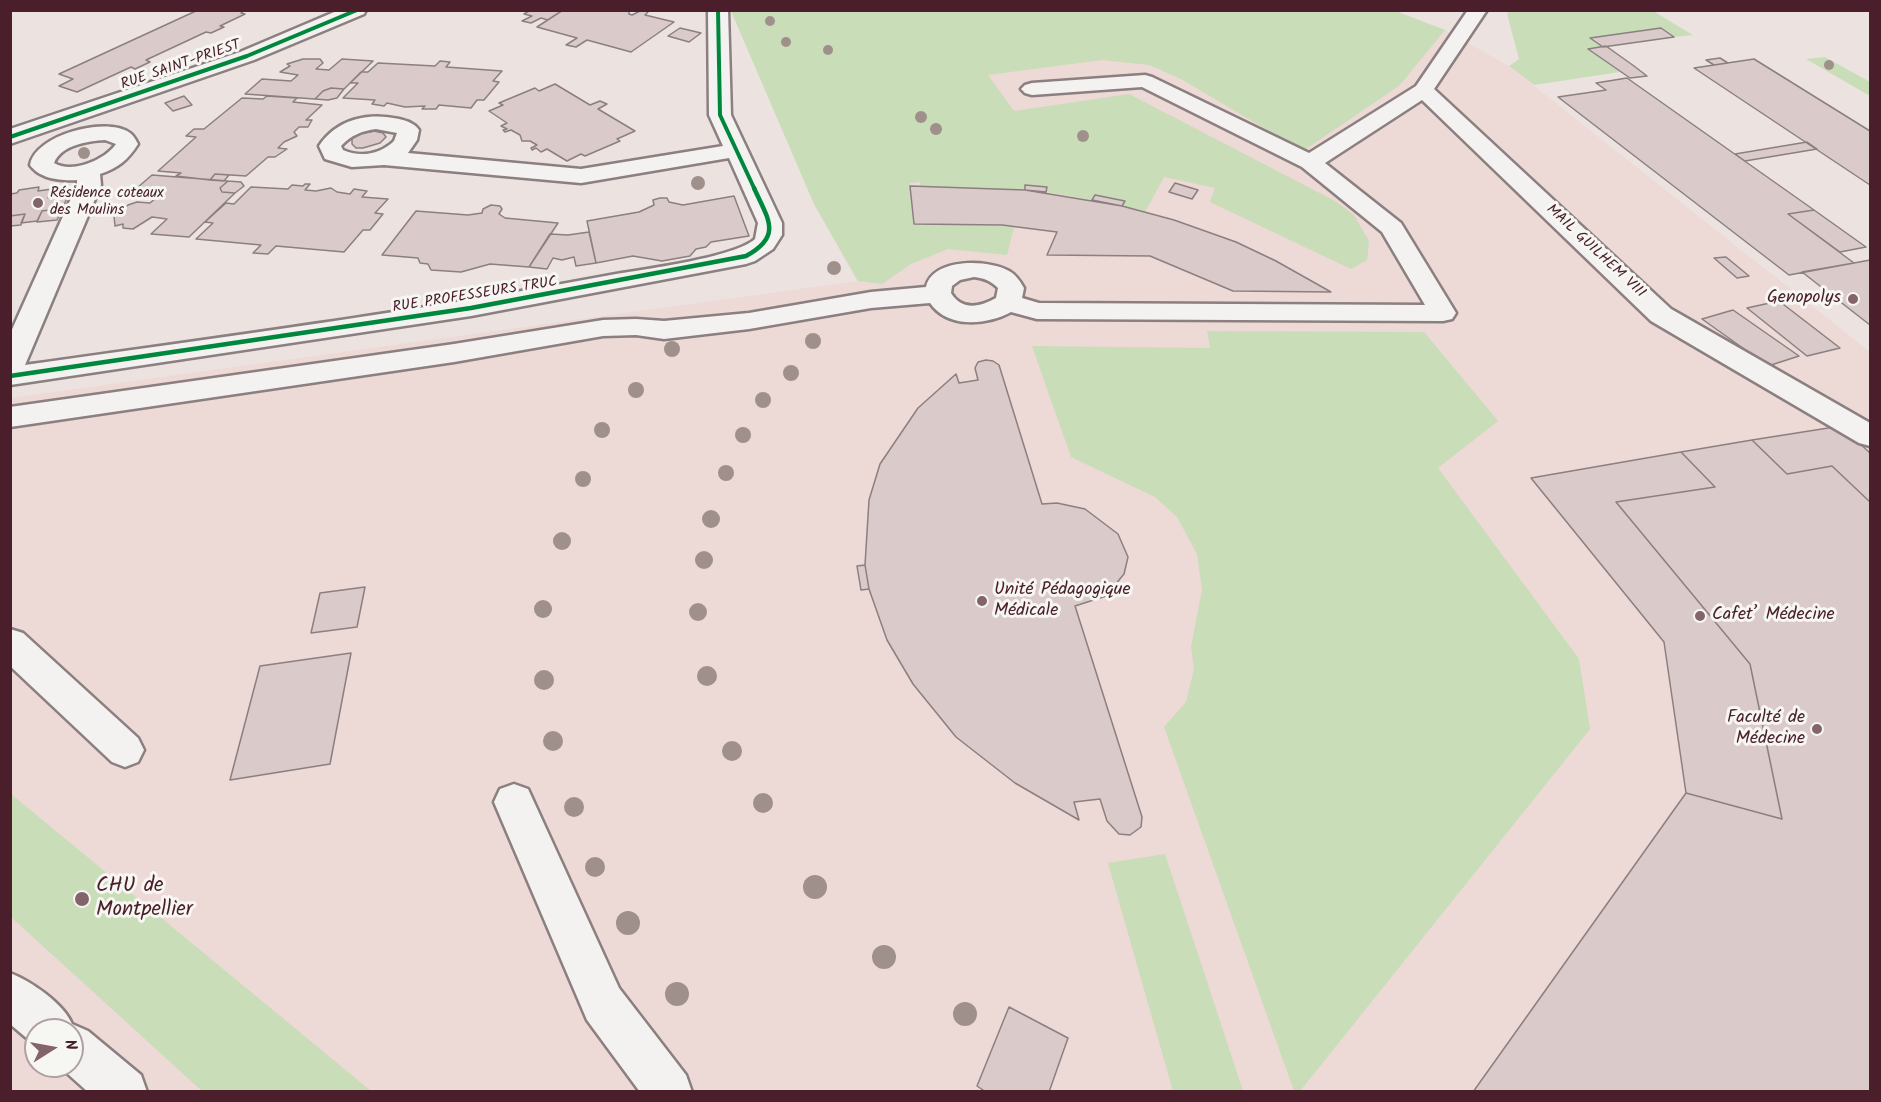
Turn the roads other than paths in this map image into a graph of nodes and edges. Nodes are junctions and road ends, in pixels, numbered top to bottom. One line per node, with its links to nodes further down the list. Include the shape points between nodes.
1 (357, 10): 6 (street, RUE SAINT-PRIEST, via 247,56)
2 (718, 10): 7 (street, RUE PROFESSEURS TRUC, via 720,115)
3 (1478, 10): 5 (street)
4 (1032, 89): 9 (street, via 1145,81)
5 (1423, 90): 9 (street); 16 (street, MAIL GUILHEM VIII, via 1661,315)
6 (10, 137)
7 (737, 150): 8 (street, via 581,176); 14 (street, RUE PROFESSEURS TRUC, via 771,233 763,247 746,256 453,313)
8 (384, 158): 8 (street, via 401,149 408,130 399,125 348,128 336,135 330,146 333,154 344,160)
9 (1310, 162): 12 (street, via 1392,228 1443,313 1037,311)
10 (88, 170): 13 (street, via 89,185)
11 (937, 294): 12 (street, via 945,306 967,314 992,312); 12 (street, via 942,279 974,269 1006,280 1011,288); 15 (street, via 664,330 603,328)
12 (1008, 302)
13 (10, 367)
14 (10, 376)
15 (10, 417)
16 (1870, 436)
17 (10, 643): 18 (street)
18 (125, 750)
19 (514, 802): 24 (street, via 603,1004)
20 (10, 994): 21 (street)
21 (38, 1018)
22 (84, 1057): 23 (street)
23 (124, 1092)
24 (669, 1092)

